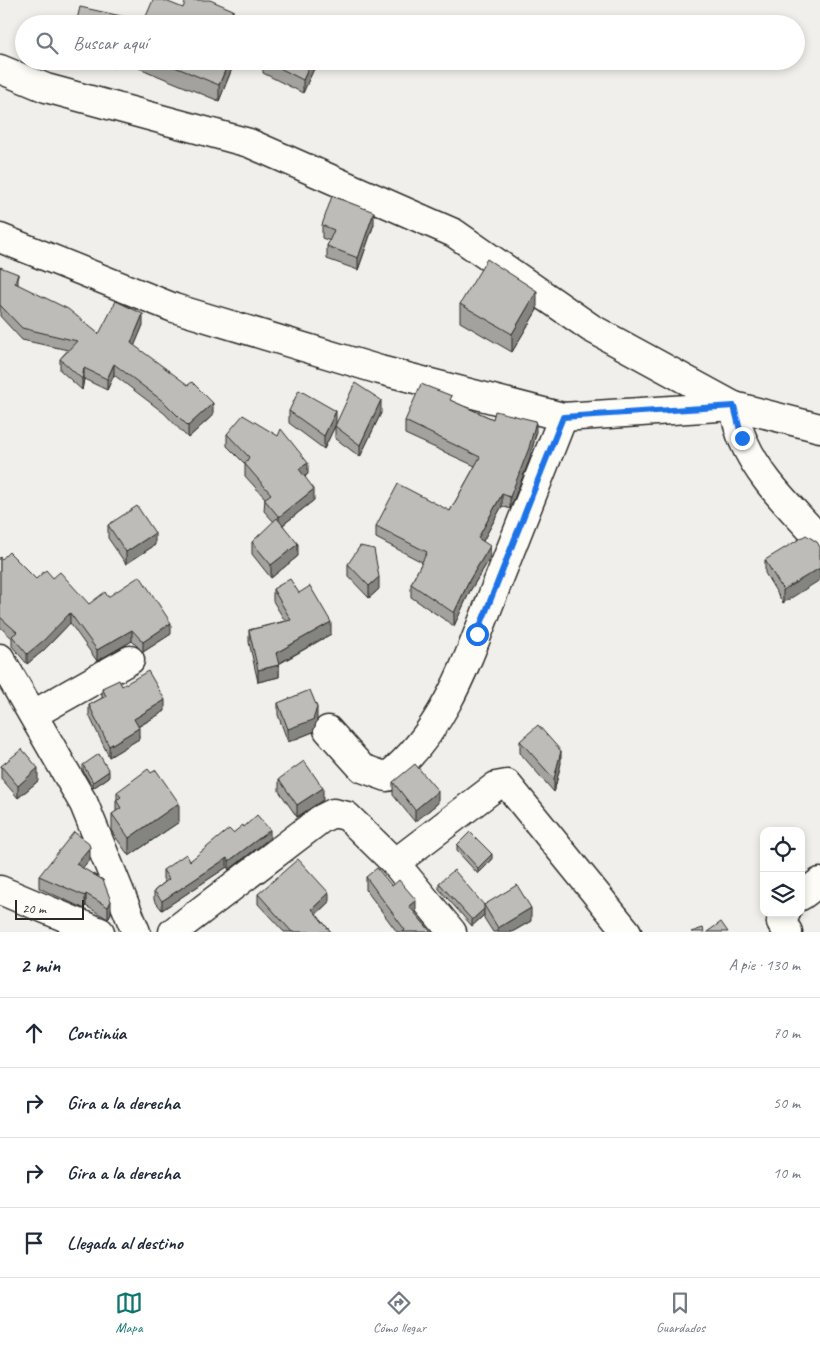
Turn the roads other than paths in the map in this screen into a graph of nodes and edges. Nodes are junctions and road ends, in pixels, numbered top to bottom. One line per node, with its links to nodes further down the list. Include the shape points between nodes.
1 (0, 69): 3 (street, via 46,88 249,143 454,233 591,328)
2 (0, 238): 4 (street, via 174,308 380,370)
3 (734, 406): 4 (street); 5 (street); 6 (street, via 742,438 754,463 773,490)
4 (563, 417): 10 (street, via 465,667 432,730 409,760 387,777 362,768)
5 (820, 428)
6 (820, 540)
7 (0, 658): 9 (street)
8 (130, 660): 9 (street)
9 (34, 714): 17 (street, via 84,804)
10 (328, 730)
11 (395, 863): 18 (street, via 347,816 333,813); 19 (street); 20 (street, via 496,786 507,784)
12 (820, 882): 14 (street)
13 (0, 890): 16 (street)
14 (805, 893)
15 (784, 917): 21 (street, via 781,922)
16 (100, 932)
17 (136, 932)
18 (173, 932)
19 (452, 932)
20 (627, 932)
21 (788, 932)

